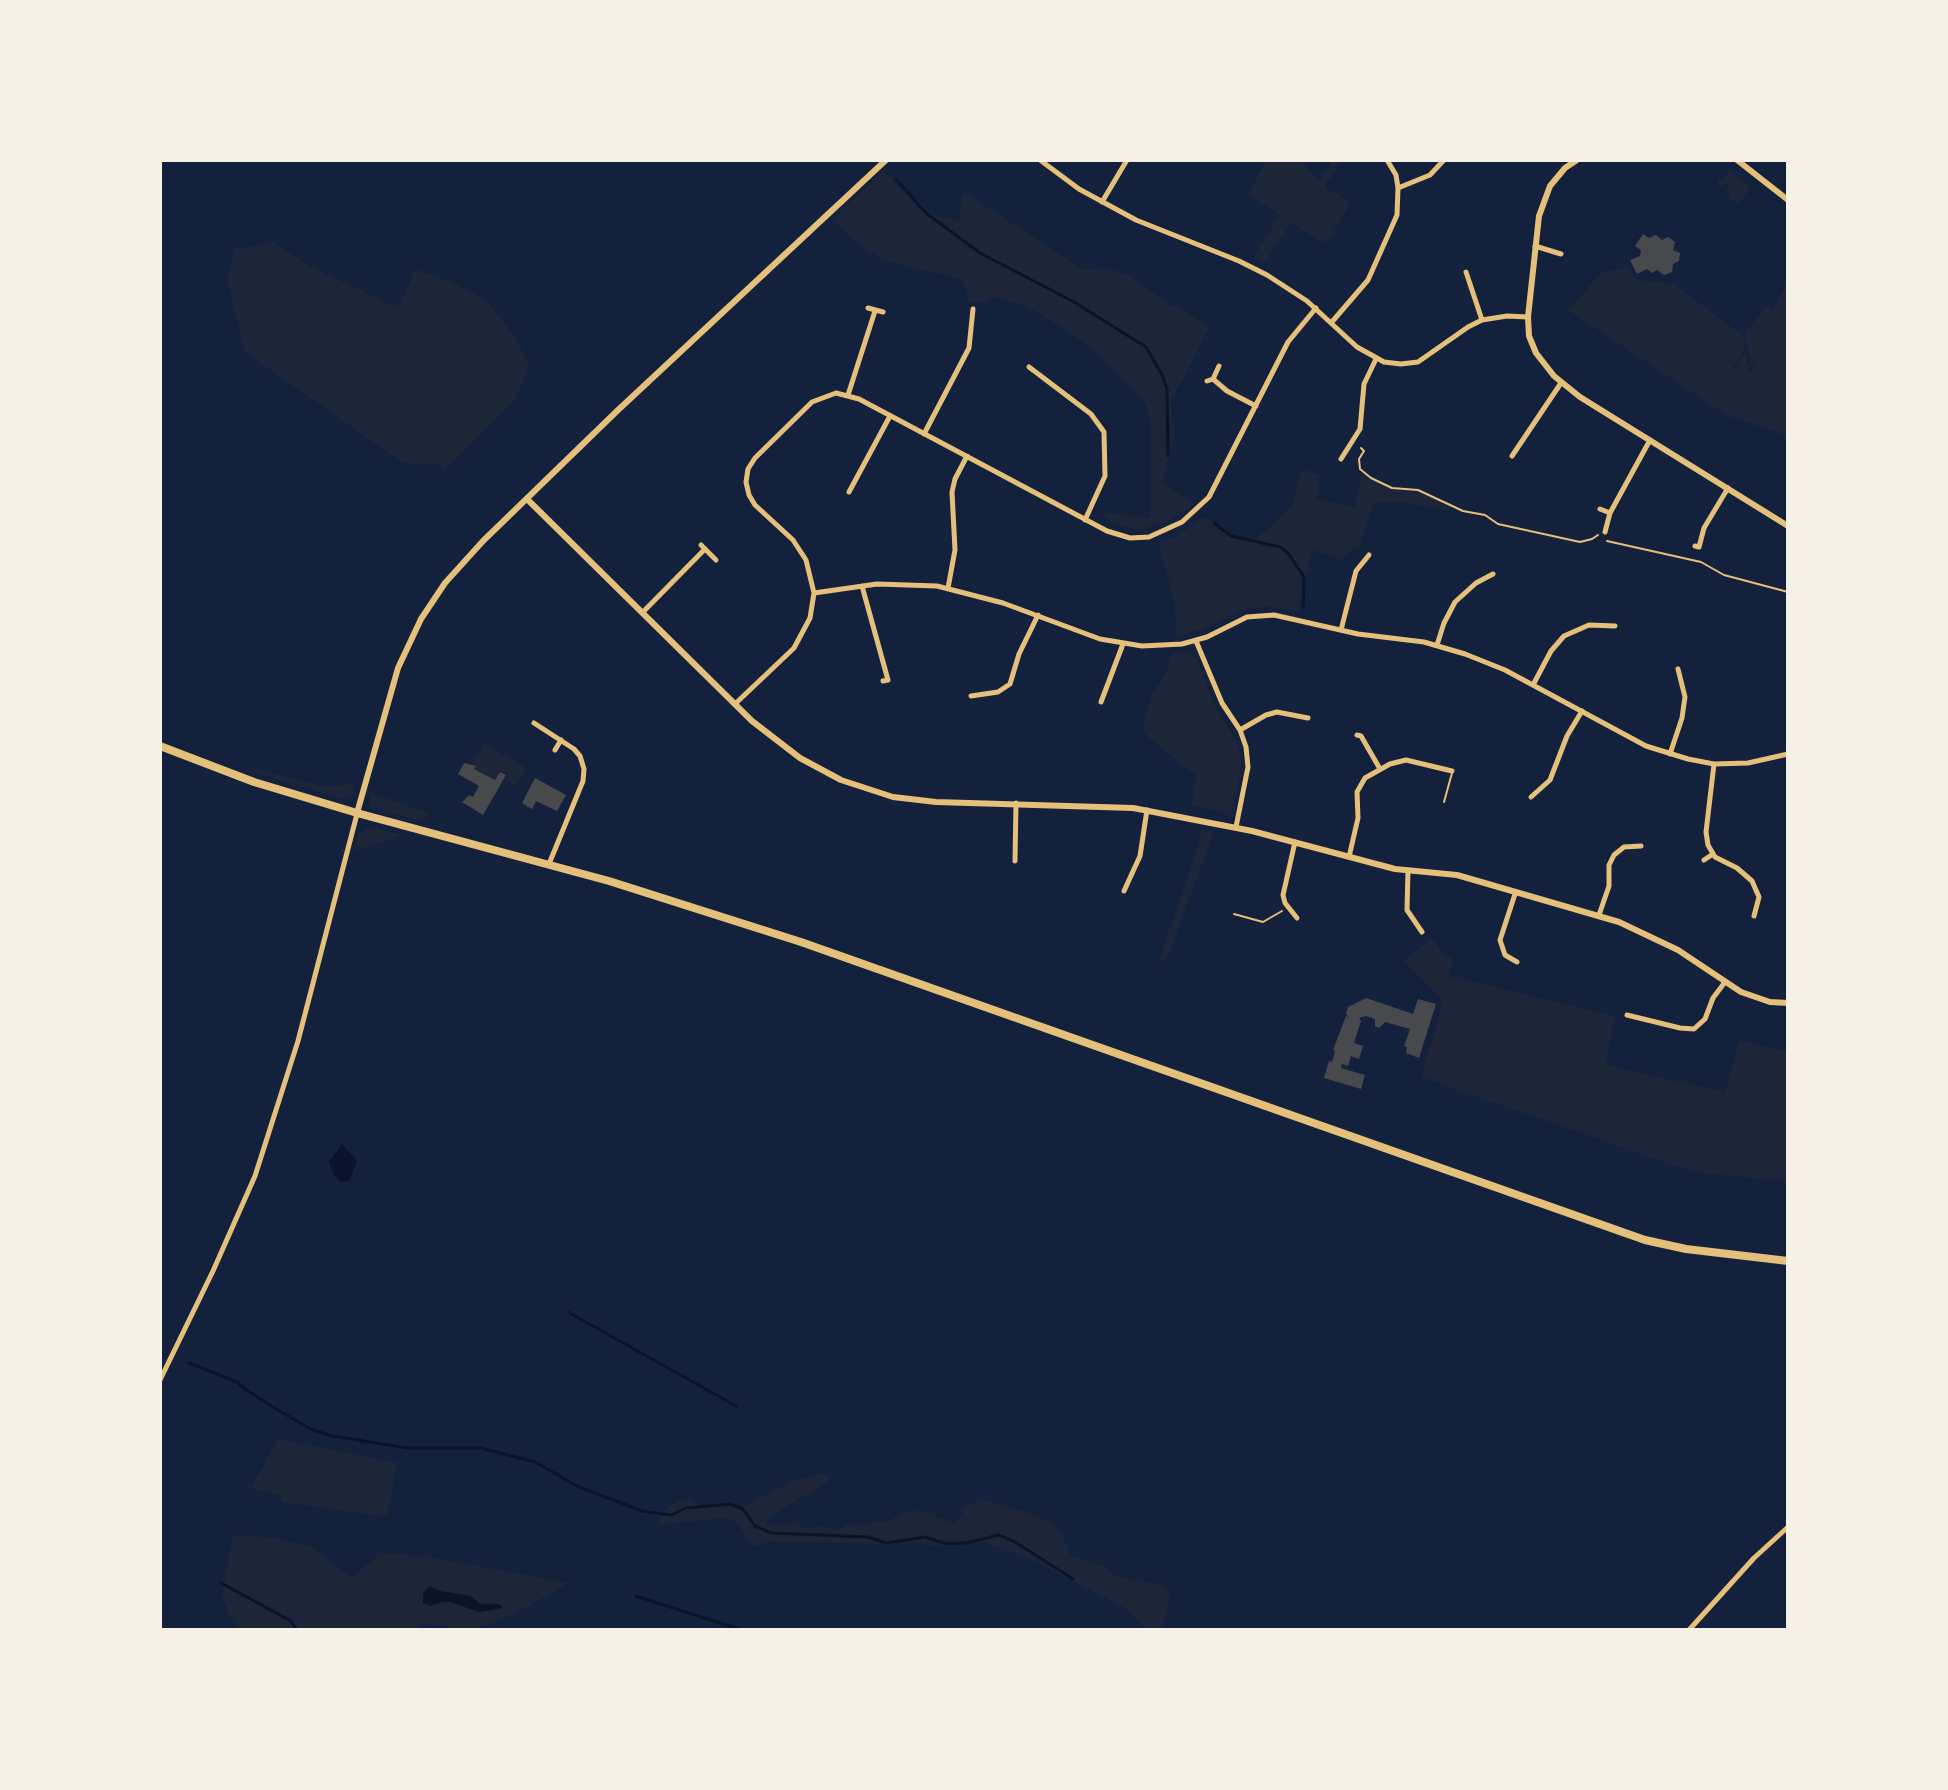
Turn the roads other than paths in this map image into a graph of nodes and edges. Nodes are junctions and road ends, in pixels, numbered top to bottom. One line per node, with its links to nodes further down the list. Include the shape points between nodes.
1 (886, 160): 46 (street)
2 (1040, 160): 10 (street)
3 (1127, 160): 10 (street)
4 (1387, 160): 8 (street)
5 (1444, 160): 8 (street, via 1430,175)
6 (1577, 160): 11 (street, via 1548,190)
7 (1737, 160): 9 (street)
8 (1398, 188): 21 (street, via 1397,215 1375,268)
9 (1788, 200)
10 (1102, 202): 16 (street, via 1255,268)
11 (1535, 246): 12 (street); 19 (street)
12 (1561, 254)
13 (1466, 272): 15 (street)
14 (1480, 283): 15 (street)
15 (1470, 286): 20 (street)
16 (1316, 308): 21 (street); 31 (street, via 1288,342)
17 (973, 309): 23 (street)
18 (883, 312): 30 (street, via 872,310)
19 (1528, 317): 20 (street); 29 (street, via 1536,353)
20 (1482, 320): 24 (street, via 1418,362)
21 (1331, 323): 24 (street)
22 (962, 326): 23 (street)
23 (971, 327): 33 (street, via 968,351)
24 (1376, 359): 36 (street, via 1364,384 1362,422)
25 (1219, 366): 31 (street, via 1210,380)
26 (1029, 367): 28 (street)
27 (1050, 369): 28 (street)
28 (1044, 377): 49 (street, via 1091,414 1104,432 1105,476)
29 (1561, 383): 34 (street); 35 (street)
30 (848, 395): 32 (street); 62 (street, via 828,394 812,402 755,458 747,475 755,505 803,554)
31 (1256, 406): 49 (street, via 1209,497 1182,522 1139,538)
32 (890, 416): 33 (street); 42 (street)
33 (924, 434): 39 (street)
34 (1650, 440): 44 (street); 48 (street)
35 (1522, 442): 38 (street); 40 (street)
36 (1353, 443): 37 (street); 41 (street)
37 (1361, 448)
38 (1530, 448)
39 (967, 456): 49 (street); 61 (street, via 952,492 955,550)
40 (1512, 456)
41 (1341, 459)
42 (856, 480): 43 (street); 45 (street)
43 (864, 485)
44 (1728, 488): 50 (street); 52 (street)
45 (849, 492)
46 (527, 499): 63 (street); 99 (street, via 434,596 412,636 389,696)
47 (1600, 509): 48 (street)
48 (1610, 513): 51 (street)
49 (1085, 520)
50 (1788, 526)
51 (1605, 532)
52 (1695, 546)
53 (1369, 555): 56 (street)
54 (1355, 557): 56 (street)
55 (716, 560): 63 (street, via 703,547)
56 (1361, 563): 68 (street)
57 (1478, 571): 59 (street)
58 (1493, 574): 59 (street)
59 (1483, 579): 71 (street, via 1455,602)
60 (862, 586): 61 (street, via 910,583); 62 (street); 75 (street, via 888,680)
61 (948, 588): 64 (street)
62 (814, 593): 79 (street, via 810,618 797,643)
63 (642, 613): 79 (street)
64 (1038, 615): 70 (street); 77 (street, via 1010,684 998,692)
65 (1607, 616): 66 (street)
66 (1606, 624): 67 (street); 76 (street, via 1564,636)
67 (1615, 626)
68 (1341, 630): 69 (street, via 1263,615 1239,620); 71 (street)
69 (1196, 641): 70 (street); 83 (street, via 1222,703)
70 (1123, 644): 78 (street)
71 (1437, 645): 76 (street)
72 (1678, 669): 74 (street)
73 (1690, 676): 74 (street)
74 (1682, 679): 88 (street, via 1684,707)
75 (883, 681)
76 (1533, 685): 80 (street)
77 (971, 696)
78 (1101, 702)
79 (735, 704): 97 (street, via 800,758 854,785 936,802)
80 (1582, 711): 88 (street); 93 (street, via 1550,780)
81 (1308, 718): 83 (street, via 1271,713)
82 (534, 723): 85 (street)
83 (1240, 730): 100 (street, via 1248,767)
84 (1357, 735): 91 (street)
85 (561, 740): 87 (street); 111 (street, via 580,756 584,776)
86 (160, 746): 99 (main road)
87 (555, 750)
88 (1670, 754): 90 (street)
89 (1788, 754): 90 (street)
90 (1714, 764): 107 (street, via 1706,832)
91 (1380, 769): 92 (street, via 1406,760); 108 (street, via 1357,792 1358,818)
92 (1452, 771): 96 (lane)
93 (1539, 791): 94 (street); 95 (street)
94 (1531, 797)
95 (1546, 800)
96 (1444, 802)
97 (1016, 803): 98 (street); 101 (street)
98 (1147, 810): 100 (street); 113 (street, via 1142,850)
99 (357, 813): 111 (main road); 130 (street, via 298,1041 255,1176)
100 (1236, 827): 103 (street)
101 (1015, 839): 102 (street); 110 (street)
102 (1027, 839)
103 (1295, 842): 108 (street); 115 (street, via 1283,890)
104 (1612, 843): 106 (street)
105 (1641, 846): 106 (street)
106 (1618, 850): 117 (street, via 1609,865 1609,886)
107 (1713, 854): 109 (street); 118 (street, via 1748,876 1758,891 1763,902)
108 (1349, 857): 112 (street)
109 (1704, 860)
110 (1015, 861)
111 (549, 864): 129 (main road, via 801,942 1645,1240)
112 (1408, 870): 114 (street, via 1457,875); 120 (street, via 1407,910)
113 (1124, 891)
114 (1515, 894): 117 (street); 121 (street, via 1501,936)
115 (1285, 909): 116 (lane, via 1263,922); 119 (street)
116 (1234, 914)
117 (1599, 915): 124 (street, via 1664,943)
118 (1754, 916)
119 (1297, 918)
120 (1422, 932)
121 (1508, 958): 122 (street); 123 (street)
122 (1517, 962)
123 (1501, 965)
124 (1725, 982): 125 (street, via 1752,997); 127 (street)
125 (1788, 1003)
126 (1627, 1015): 127 (street)
127 (1694, 1029): 128 (street)
128 (1698, 1036)
129 (1788, 1261)
130 (160, 1380)
131 (1788, 1527): 132 (street)
132 (1689, 1630)

